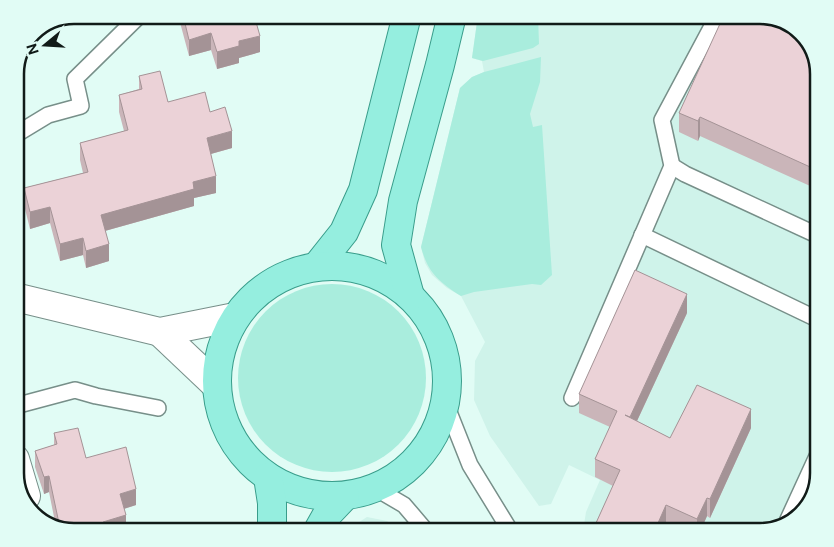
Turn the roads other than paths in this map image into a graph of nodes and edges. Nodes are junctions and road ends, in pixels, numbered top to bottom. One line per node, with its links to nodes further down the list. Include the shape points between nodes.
1 (131, 24): 5 (lane, via 75,78 81,106 48,115)
2 (405, 24): 9 (main road, via 363,190 344,232)
3 (450, 24): 10 (main road, via 403,201 396,245)
4 (713, 24): 6 (lane, via 662,120)
5 (24, 130)
6 (672, 166): 7 (lane); 8 (lane)
7 (810, 232)
8 (642, 235): 12 (lane); 16 (lane)
9 (318, 266): 10 (main road, via 351,267 383,277); 13 (main road, via 279,279 258,292)
10 (410, 296): 17 (main road, via 430,319 442,346 447,374)
11 (24, 299): 14 (street)
12 (810, 316)
13 (235, 317): 14 (street); 15 (main road, via 221,350)
14 (160, 332): 15 (street)
15 (217, 386): 21 (main road, via 228,429 242,452)
16 (572, 398)
17 (445, 402): 22 (main road, via 436,430 421,454 400,474); 28 (lane, via 470,465)
18 (24, 404): 19 (lane, via 75,390)
19 (158, 408)
20 (810, 472): 24 (lane)
21 (268, 477): 23 (main road, via 305,493); 25 (main road)
22 (375, 488): 23 (main road); 27 (lane, via 404,505)
23 (346, 496): 26 (main road)
24 (791, 512)
25 (272, 523)
26 (322, 523)
27 (419, 523)
28 (505, 523)

